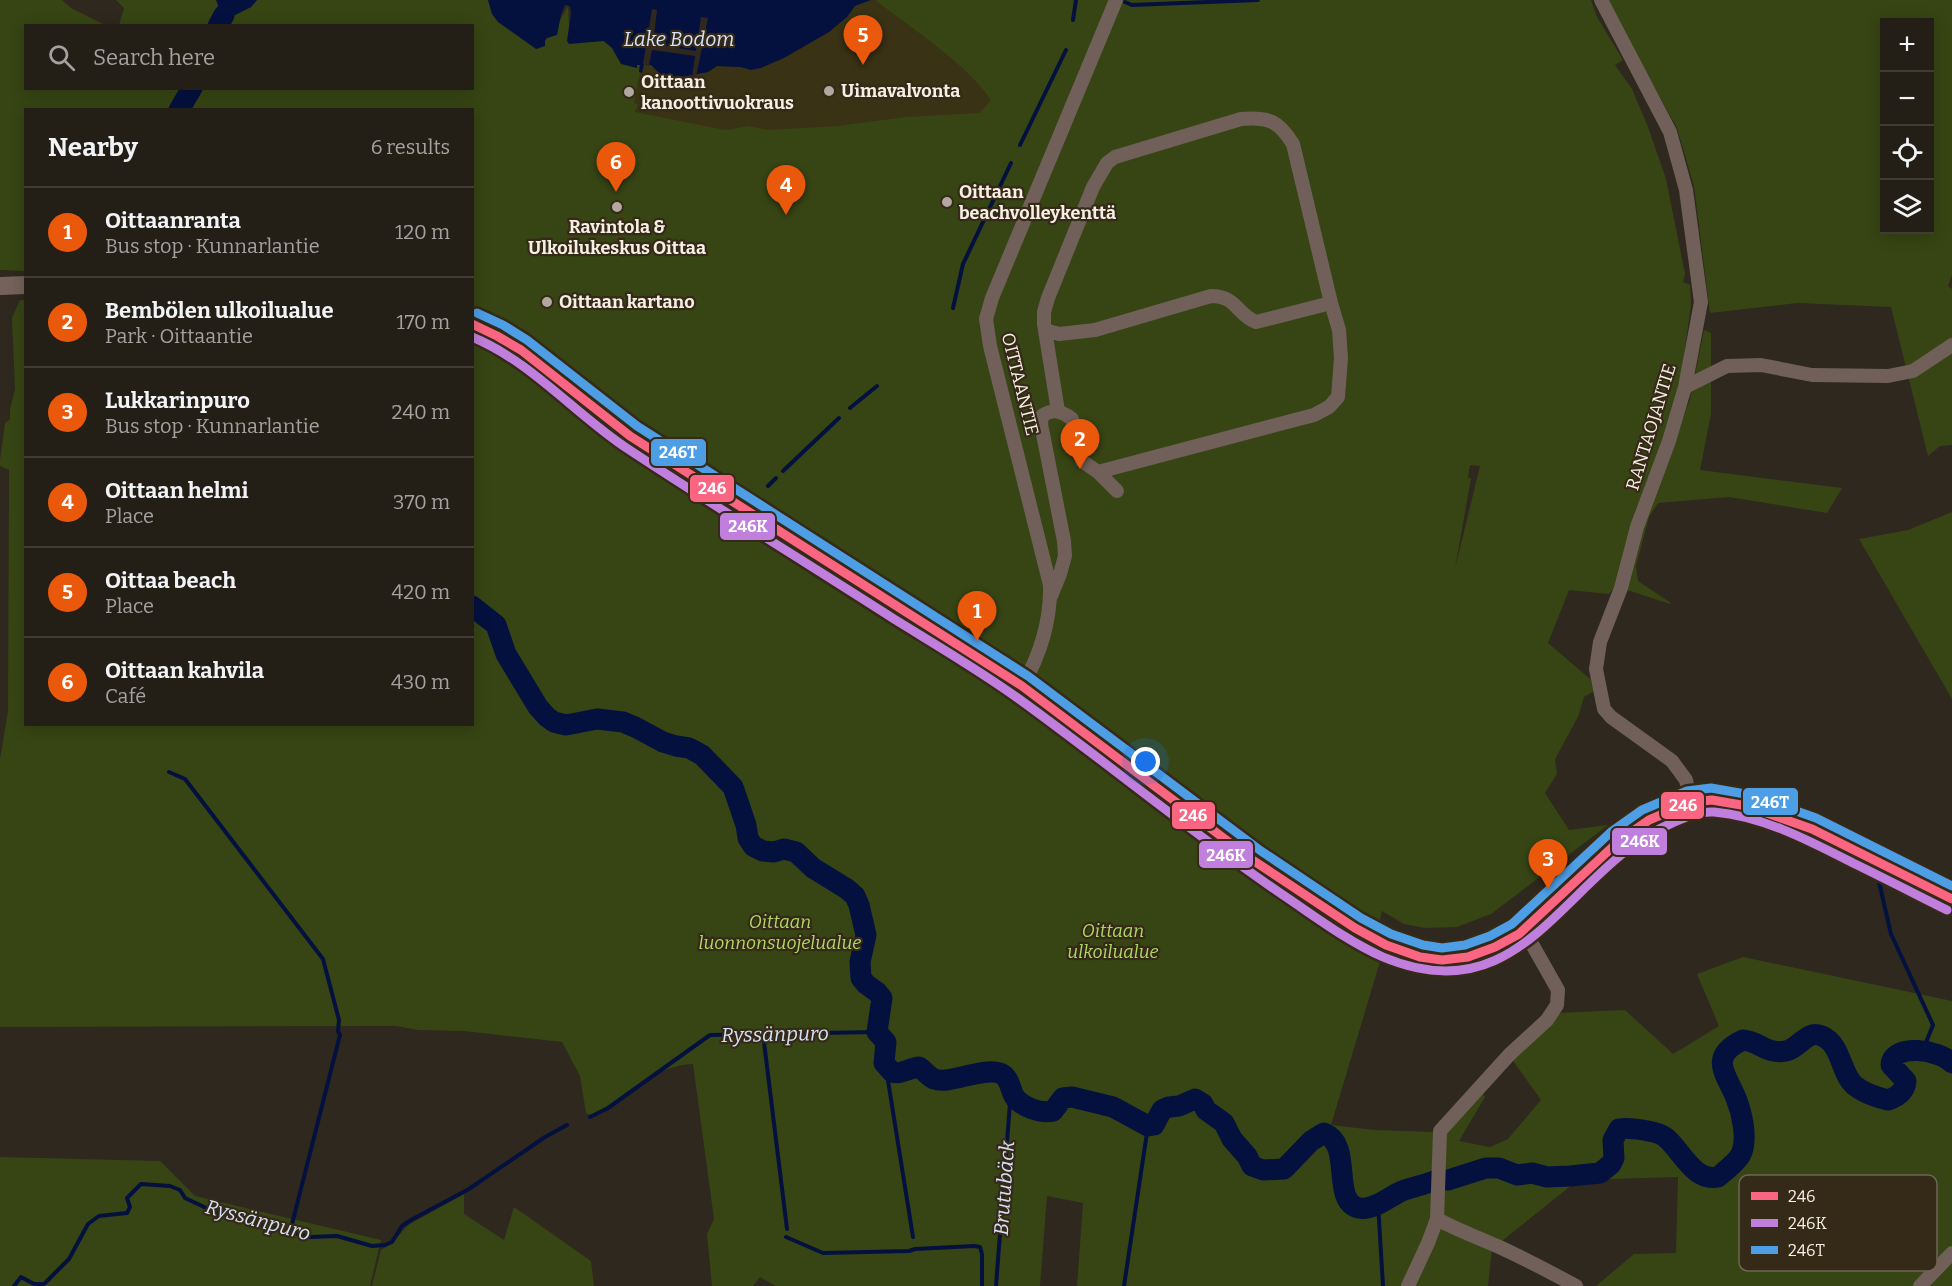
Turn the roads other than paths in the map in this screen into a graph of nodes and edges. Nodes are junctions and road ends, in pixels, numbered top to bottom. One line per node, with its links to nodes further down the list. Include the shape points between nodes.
1 (1116, 0): 13 (street, OITTAANTIE, via 986,319)
2 (1600, 0): 9 (street, RANTAOJANTIE, via 1670,132 1686,190 1701,302)
3 (24, 285): 4 (main road)
4 (0, 286)
5 (1331, 303): 7 (street, via 1256,322 1229,299 1211,296 1095,330 1059,334); 7 (street, via 1293,144 1272,121 1241,119 1114,157 1107,163 1093,187 1048,298); 11 (street, via 1341,357 1338,397 1329,407 1314,415)
6 (474, 325): 14 (main road, via 530,356 630,436)
7 (1045, 330): 10 (street)
8 (1952, 345): 9 (street, via 1913,371 1888,376 1812,375 1761,365 1727,366)
9 (1685, 387): 15 (street, RANTAOJANTIE, via 1600,642 1596,669 1604,709 1672,760 1686,780)
10 (1058, 411): 11 (street, via 1072,418 1083,461); 13 (street, via 1047,412 1041,424 1065,556)
11 (1098, 472): 12 (street)
12 (1117, 491)
13 (1050, 598): 14 (street, OITTAANTIE, via 1041,645)
14 (1022, 686): 17 (main road, via 1254,861 1386,945 1442,960 1468,957)
15 (1691, 802): 16 (main road, via 1712,800 1776,814); 17 (main road, via 1649,820 1619,841)
16 (1952, 899)
17 (1524, 930): 18 (street, via 1558,990 1557,1005 1440,1131)
18 (1437, 1219): 22 (street); 23 (street)
19 (1952, 1253): 20 (street)
20 (1937, 1268)
21 (1935, 1271): 24 (street)
22 (1407, 1286)
23 (1576, 1286)
24 (1920, 1286)

